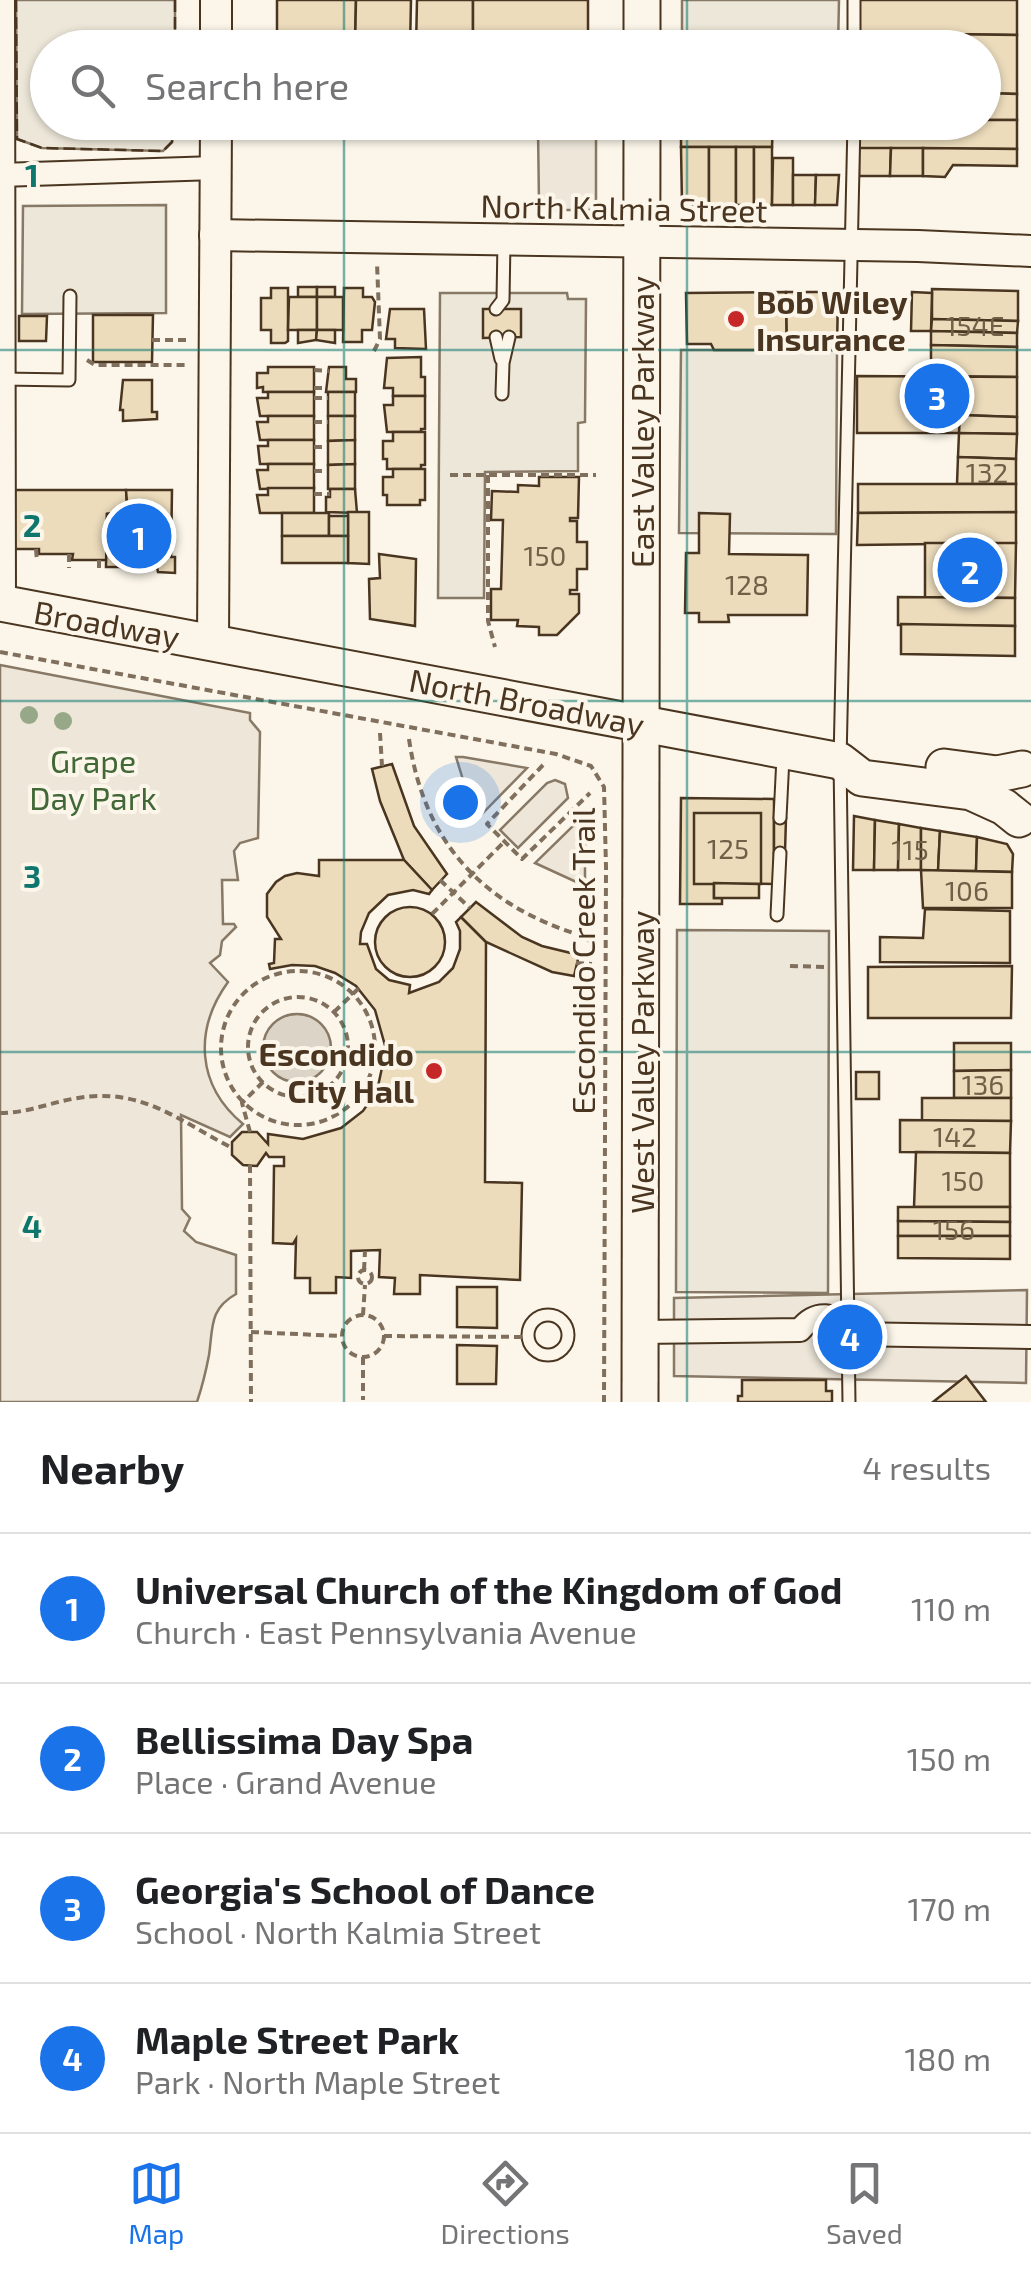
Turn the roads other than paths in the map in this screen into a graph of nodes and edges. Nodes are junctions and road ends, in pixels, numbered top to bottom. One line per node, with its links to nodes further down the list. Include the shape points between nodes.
1 (3, 0): 12 (street)
2 (216, 0): 5 (street)
3 (642, 0): 6 (main road)
4 (854, 0): 7 (lane)
5 (216, 30)
6 (642, 30)
7 (854, 30)
8 (216, 140): 11 (street)
9 (642, 140): 15 (main road, East Valley Parkway)
10 (854, 140): 16 (lane)
11 (216, 168): 12 (street); 13 (street)
12 (2, 175): 21 (street)
13 (216, 236): 14 (street, North Kalmia Street); 24 (street)
14 (504, 241): 15 (street, North Kalmia Street); 19 (lane)
15 (641, 244): 16 (street, North Kalmia Street); 25 (main road, East Valley Parkway)
16 (853, 245): 17 (street, North Kalmia Street); 27 (lane)
17 (1031, 252)
18 (70, 296): 21 (lane, via 69,380)
19 (503, 306)
20 (502, 337): 22 (lane)
21 (2, 378): 23 (street)
22 (502, 394)
23 (2, 603): 24 (main road, Broadway)
24 (213, 642): 25 (main road, North Broadway)
25 (642, 722): 26 (main road, North Broadway); 33 (main road, West Valley Parkway)
26 (783, 750): 27 (main road, North Broadway); 29 (lane)
27 (840, 761): 28 (main road, North Broadway, via 863,754 998,774); 30 (main road, North Broadway, via 862,778 971,792); 34 (lane)
28 (1027, 763): 30 (main road, via 1014,799)
29 (780, 818)
30 (1025, 828)
31 (780, 852): 32 (lane)
32 (777, 915)
33 (640, 1332): 34 (street, via 800,1330 824,1316 838,1319); 36 (main road, West Valley Parkway)
34 (849, 1334): 35 (street); 37 (lane)
35 (1031, 1336)
36 (640, 1402)
37 (850, 1402)

